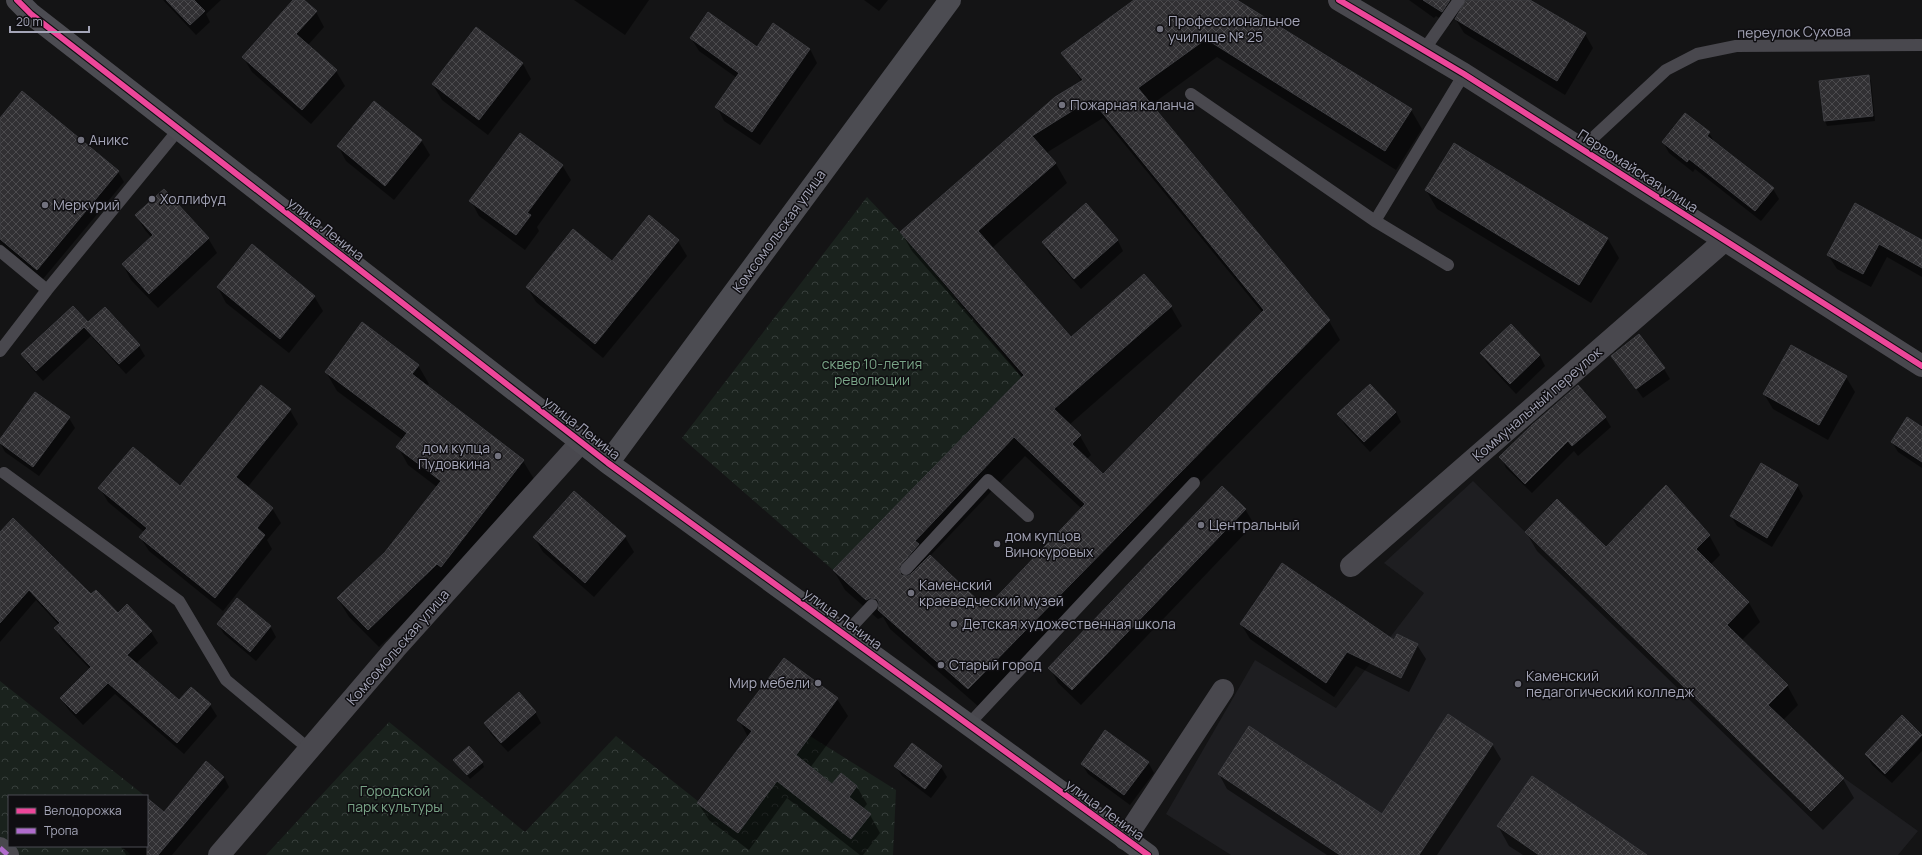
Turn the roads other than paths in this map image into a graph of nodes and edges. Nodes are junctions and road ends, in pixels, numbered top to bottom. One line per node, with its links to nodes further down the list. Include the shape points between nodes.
1 (17, 0): 9 (street, улица Ленина, via 31,14)
2 (950, 0): 19 (street, Комсомольская улица)
3 (1339, 0): 6 (street, Первомайская улица)
4 (1460, 0): 6 (lane)
5 (1922, 45): 10 (lane, переулок Сухова, via 1736,46 1697,54 1666,70)
6 (1424, 50): 7 (street, Первомайская улица)
7 (1464, 74): 10 (street, Первомайская улица); 11 (lane)
8 (1191, 94): 11 (lane)
9 (179, 130): 15 (lane); 18 (street, улица Ленина)
10 (1582, 149): 12 (street, Первомайская улица)
11 (1375, 221): 14 (lane)
12 (1724, 241): 17 (street, Первомайская улица); 23 (street, Коммунальный переулок)
13 (0, 251): 15 (lane)
14 (1448, 265)
15 (47, 290): 16 (lane)
16 (0, 351)
17 (1922, 366)
18 (581, 442): 19 (street, улица Ленина); 29 (street, Комсомольская улица)
19 (608, 463): 26 (street, улица Ленина)
20 (4, 473): 29 (lane, via 178,601 226,680)
21 (1194, 483): 28 (lane)
22 (1028, 516): 24 (lane, via 988,480)
23 (1351, 566)
24 (906, 569)
25 (872, 605): 26 (lane)
26 (844, 635): 28 (street, улица Ленина)
27 (1223, 690): 30 (street)
28 (968, 725): 30 (street, улица Ленина)
29 (309, 749): 33 (street, Комсомольская улица)
30 (1125, 839): 34 (street, улица Ленина)
31 (0, 848): 32 (street)
32 (8, 855)
33 (219, 855)
34 (1148, 855)

